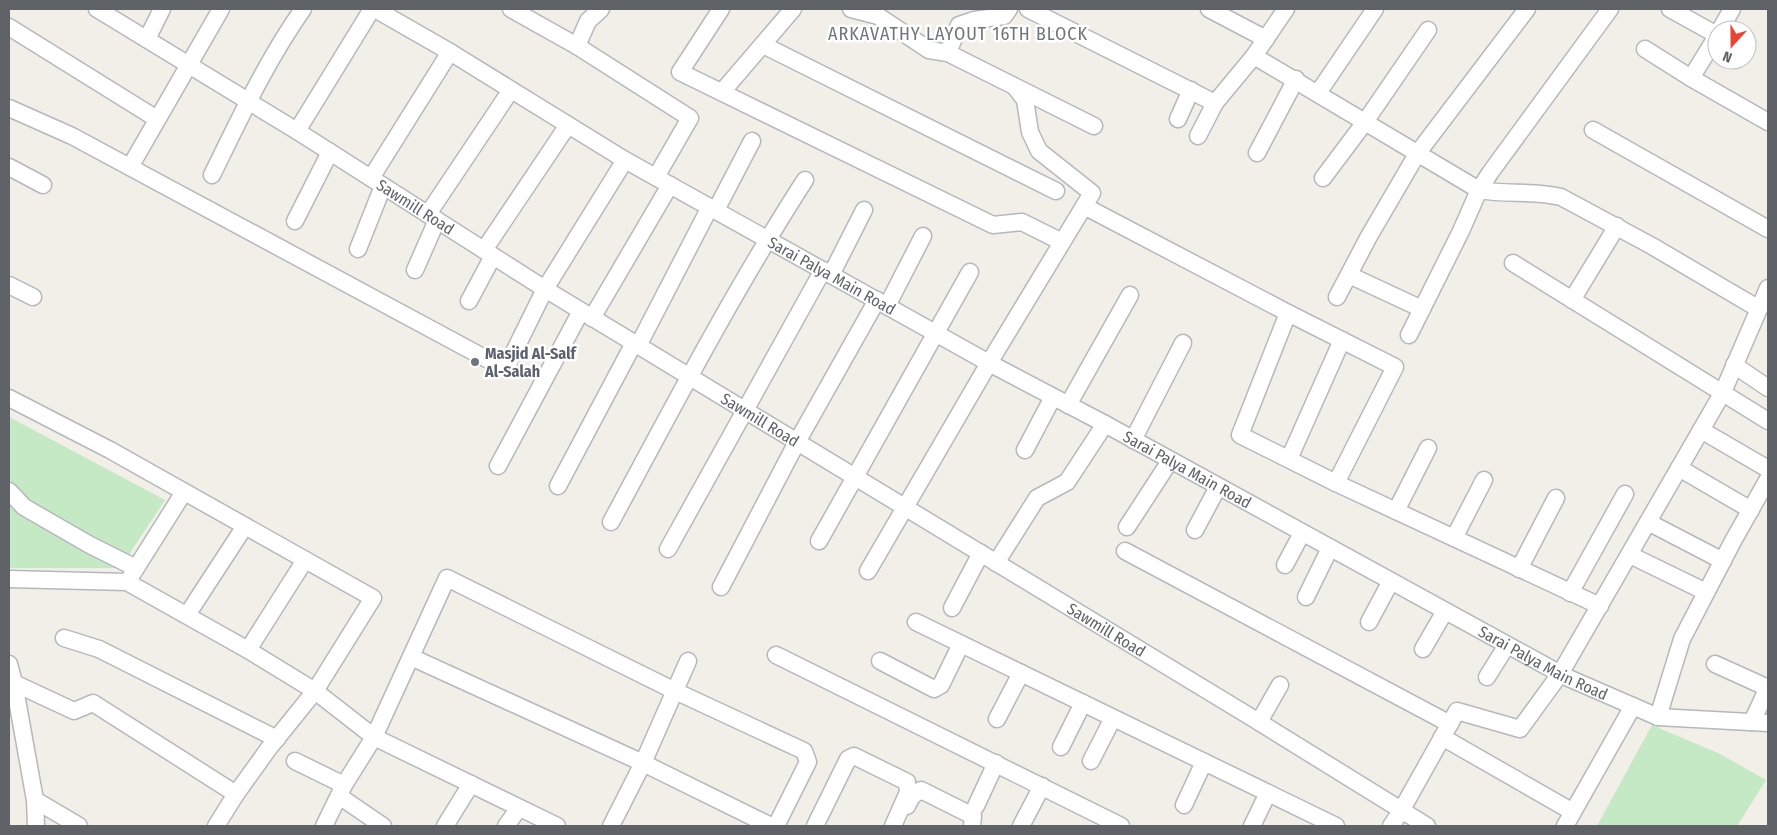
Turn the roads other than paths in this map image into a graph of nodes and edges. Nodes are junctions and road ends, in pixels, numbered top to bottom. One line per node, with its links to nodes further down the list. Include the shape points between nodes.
1 (97, 9): 24 (street, Sawmill Road)
2 (162, 9): 24 (street)
3 (221, 9): 33 (street)
4 (303, 9): 41 (street)
5 (373, 9): 29 (street, Sarai Palya Main Road); 51 (street)
6 (511, 9): 27 (street)
7 (602, 9): 27 (street, via 588,21)
8 (721, 9): 39 (street, via 680,72)
9 (793, 9): 26 (street)
10 (851, 9): 31 (street, via 878,16 930,50)
11 (1009, 9): 31 (street, via 1004,16 958,25)
12 (1028, 9): 38 (street)
13 (1209, 9): 25 (street)
14 (1286, 9): 25 (street)
15 (1375, 9): 40 (street)
16 (1527, 9): 56 (street)
17 (1610, 9): 66 (street)
18 (1670, 9): 23 (street)
19 (1732, 9): 20 (street)
20 (1726, 20)
21 (9, 27): 45 (street)
22 (1428, 30): 46 (street)
23 (1707, 30)
24 (147, 39): 33 (street, Sawmill Road)
25 (1266, 39): 32 (street)
26 (763, 45): 39 (street); 67 (street)
27 (577, 46): 63 (street, via 690,118)
28 (1645, 49): 34 (street)
29 (450, 52): 37 (street, Sarai Palya Main Road); 64 (street)
30 (1707, 52): 34 (street)
31 (948, 53): 36 (street)
32 (1254, 56): 35 (street); 42 (street)
33 (188, 65): 41 (street, Sawmill Road); 45 (street)
34 (1691, 78): 47 (street)
35 (1296, 79): 40 (street); 55 (street)
36 (1015, 87): 49 (street); 68 (street, via 1025,100 1030,132 1039,151 1092,193)
37 (511, 90): 48 (street, Sarai Palya Main Road); 71 (street)
38 (1191, 90): 42 (street); 44 (street)
39 (722, 92): 77 (street, via 993,225 1022,222)
40 (1318, 93): 46 (street)
41 (248, 101): 51 (street, Sawmill Road); 60 (street)
42 (1215, 103): 52 (street)
43 (9, 108): 59 (street)
44 (1178, 119)
45 (157, 120): 59 (street)
46 (1365, 122): 56 (street); 61 (street)
47 (1768, 122)
48 (568, 125): 57 (street, Sarai Palya Main Road); 79 (street)
49 (1094, 126)
50 (1593, 130): 74 (street)
51 (297, 131): 54 (street, Sawmill Road)
52 (1198, 136)
53 (752, 141): 69 (street)
54 (330, 152): 64 (street, Sawmill Road); 72 (street)
55 (1257, 153)
56 (1417, 154): 66 (street); 84 (street)
57 (625, 160): 63 (street, Sarai Palya Main Road); 87 (street)
58 (9, 166): 65 (street)
59 (130, 167): 87 (street, via 494,363 510,360)
60 (212, 175)
61 (1323, 178)
62 (805, 180): 76 (street)
63 (663, 181): 69 (street, Sarai Palya Main Road); 97 (street)
64 (377, 182): 71 (street, Sawmill Road); 78 (street)
65 (43, 184)
66 (1479, 190): 73 (street, via 1561,196); 94 (street)
67 (1056, 191)
68 (1084, 206): 77 (street); 96 (street)
69 (713, 209): 76 (street, Sarai Palya Main Road); 102 (street)
70 (864, 210): 82 (street)
71 (432, 217): 79 (street, Sawmill Road); 81 (street)
72 (295, 221)
73 (1617, 226): 91 (street); 95 (street)
74 (1768, 229)
75 (923, 236): 93 (street)
76 (767, 239): 82 (street, Sarai Palya Main Road); 105 (street)
77 (1062, 242): 103 (street)
78 (358, 249)
79 (488, 253): 87 (street, Sawmill Road); 92 (street)
80 (1513, 263): 91 (street)
81 (415, 270)
82 (827, 272): 93 (street, Sarai Palya Main Road); 110 (street)
83 (970, 272): 98 (street)
84 (1349, 275): 90 (street); 94 (street)
85 (9, 285): 89 (street)
86 (1768, 288): 95 (street)
87 (545, 289): 97 (street, Sawmill Road)
88 (1130, 295): 109 (street)
89 (33, 297)
90 (1337, 297)
91 (1572, 300): 107 (street)
92 (469, 301)
93 (882, 303): 98 (street, Sarai Palya Main Road); 115 (street)
94 (1422, 309): 99 (street)
95 (1759, 309): 104 (street)
96 (1288, 313): 100 (street); 118 (street, via 1240,435)
97 (587, 314): 102 (street, Sawmill Road); 120 (street)
98 (935, 333): 103 (street, Sarai Palya Main Road); 123 (street)
99 (1409, 335)
100 (1342, 340): 118 (street); 126 (street, via 1395,367)
101 (1183, 343): 114 (street)
102 (636, 344): 105 (street, Sawmill Road); 127 (street)
103 (989, 363): 109 (street, Sarai Palya Main Road); 133 (street)
104 (1734, 365): 106 (street); 107 (street)
105 (689, 377): 110 (street, Sawmill Road); 136 (street)
106 (1768, 388)
107 (1723, 392): 111 (street); 113 (street)
108 (9, 398): 130 (street)
109 (1061, 401): 112 (street, Sarai Palya Main Road); 117 (street)
110 (744, 410): 115 (street, Sawmill Road); 145 (street)
111 (1768, 421)
112 (1105, 424): 114 (street, Sarai Palya Main Road); 151 (street, via 1067,482 1037,498)
113 (1701, 430): 121 (street); 122 (street)
114 (1133, 440): 119 (street, Sarai Palya Main Road)
115 (797, 442): 123 (street, Sawmill Road); 158 (street)
116 (1428, 448): 135 (street)
117 (1025, 450)
118 (1289, 459): 126 (street)
119 (1170, 461): 128 (street, Sarai Palya Main Road); 139 (street)
120 (498, 466)
121 (1679, 468): 134 (street); 137 (street)
122 (1768, 469)
123 (855, 477): 133 (street, Sawmill Road); 143 (street)
124 (1768, 479): 134 (street)
125 (1484, 480): 142 (street)
126 (1336, 483): 135 (street)
127 (558, 486)
128 (1218, 487): 140 (street); 141 (street, Sarai Palya Main Road)
129 (9, 491): 155 (street, via 24,507)
130 (184, 492): 138 (street); 155 (street)
131 (1625, 494): 160 (street)
132 (1556, 498): 153 (street)
133 (905, 509): 147 (street, Sawmill Road); 154 (street)
134 (1751, 510): 150 (street)
135 (1396, 511): 142 (street)
136 (611, 522)
137 (1648, 522): 148 (street); 150 (street)
138 (245, 526): 149 (street); 165 (street)
139 (1128, 527)
140 (1195, 530)
141 (1302, 533): 144 (street, Sarai Palya Main Road); 152 (street)
142 (1454, 538): 153 (street)
143 (819, 541)
144 (1330, 548): 157 (street, Sarai Palya Main Road); 161 (street)
145 (668, 549)
146 (1125, 551): 194 (street)
147 (981, 553): 151 (street, Sawmill Road); 163 (street)
148 (1630, 555): 159 (street); 162 (street)
149 (305, 560): 172 (street); 185 (street, via 373,598)
150 (1722, 561): 159 (street)
151 (996, 563): 192 (street, Sawmill Road)
152 (1284, 565)
153 (1519, 568): 160 (street)
154 (868, 570)
155 (131, 575): 156 (street); 165 (street)
156 (9, 579)
157 (1391, 582): 164 (street, Sarai Palya Main Road); 167 (street)
158 (721, 587)
159 (1706, 592): 189 (street, via 1682,639)
160 (1570, 593): 162 (street)
161 (1306, 597)
162 (1600, 606): 180 (street)
163 (952, 608)
164 (1445, 611): 170 (street, Sarai Palya Main Road); 171 (street)
165 (187, 616): 172 (street)
166 (916, 622): 169 (street)
167 (1369, 622)
168 (64, 638): 196 (street, via 100,649)
169 (961, 644): 176 (street, via 941,685 934,689); 179 (street)
170 (1507, 645): 180 (street, Sarai Palya Main Road); 181 (street)
171 (1423, 649)
172 (248, 650): 185 (street)
173 (776, 655): 202 (street)
174 (411, 658): 186 (street, via 447,578); 195 (street); 201 (street)
175 (688, 661): 186 (street)
176 (880, 661)
177 (9, 664): 182 (street)
178 (1715, 664): 184 (street)
179 (1021, 673): 187 (street); 191 (street)
180 (1560, 674): 188 (street, Sarai Palya Main Road); 194 (street, via 1520,729 1457,711)
181 (1487, 677)
182 (14, 683): 207 (street, via 74,711 93,703); 208 (street)
183 (1280, 685): 192 (street)
184 (1768, 688): 193 (street)
185 (315, 691): 195 (street); 196 (street)
186 (675, 691): 201 (street); 226 (street, via 804,751 808,762)
187 (1084, 703): 190 (street); 197 (street)
188 (1633, 706): 189 (street, Sarai Palya Main Road); 214 (street)
189 (1658, 716): 193 (street, Sarai Palya Main Road)
190 (1113, 718): 199 (street); 200 (street)
191 (997, 719)
192 (1259, 722): 212 (street, Sawmill Road)
193 (1760, 722)
194 (1446, 730): 212 (street); 214 (street)
195 (374, 737): 203 (street); 205 (street)
196 (277, 739): 207 (street)
197 (1061, 747)
198 (295, 761): 205 (street)
199 (1092, 761)
200 (1204, 762): 206 (street); 209 (street)
201 (643, 763): 224 (street); 225 (street)
202 (996, 763): 204 (street); 210 (street)
203 (471, 784): 211 (street); 221 (street)
204 (1042, 786): 213 (street); 231 (street)
205 (341, 791): 219 (street); 220 (street)
206 (1268, 793): 215 (street); 233 (street)
207 (236, 794): 218 (street)
208 (35, 800): 216 (street); 217 (street)
209 (1184, 805)
210 (976, 806)
211 (519, 808): 222 (street); 223 (street)
212 (1402, 811): 234 (street); 235 (street, Sawmill Road)
213 (1088, 819): 232 (street)
214 (1569, 819)
215 (1328, 825)
216 (36, 826)
217 (79, 826)
218 (216, 826)
219 (324, 826)
220 (383, 826)
221 (445, 826)
222 (506, 826)
223 (557, 826)
224 (611, 826)
225 (771, 826)
226 (776, 826)
227 (815, 826): 228 (street, via 848,758 854,756 907,782 908,792)
228 (892, 826)
229 (897, 826): 230 (street, via 912,796 921,790 973,816)
230 (972, 826)
231 (1021, 826)
232 (1121, 826)
233 (1252, 826)
234 (1391, 826)
235 (1427, 826)

